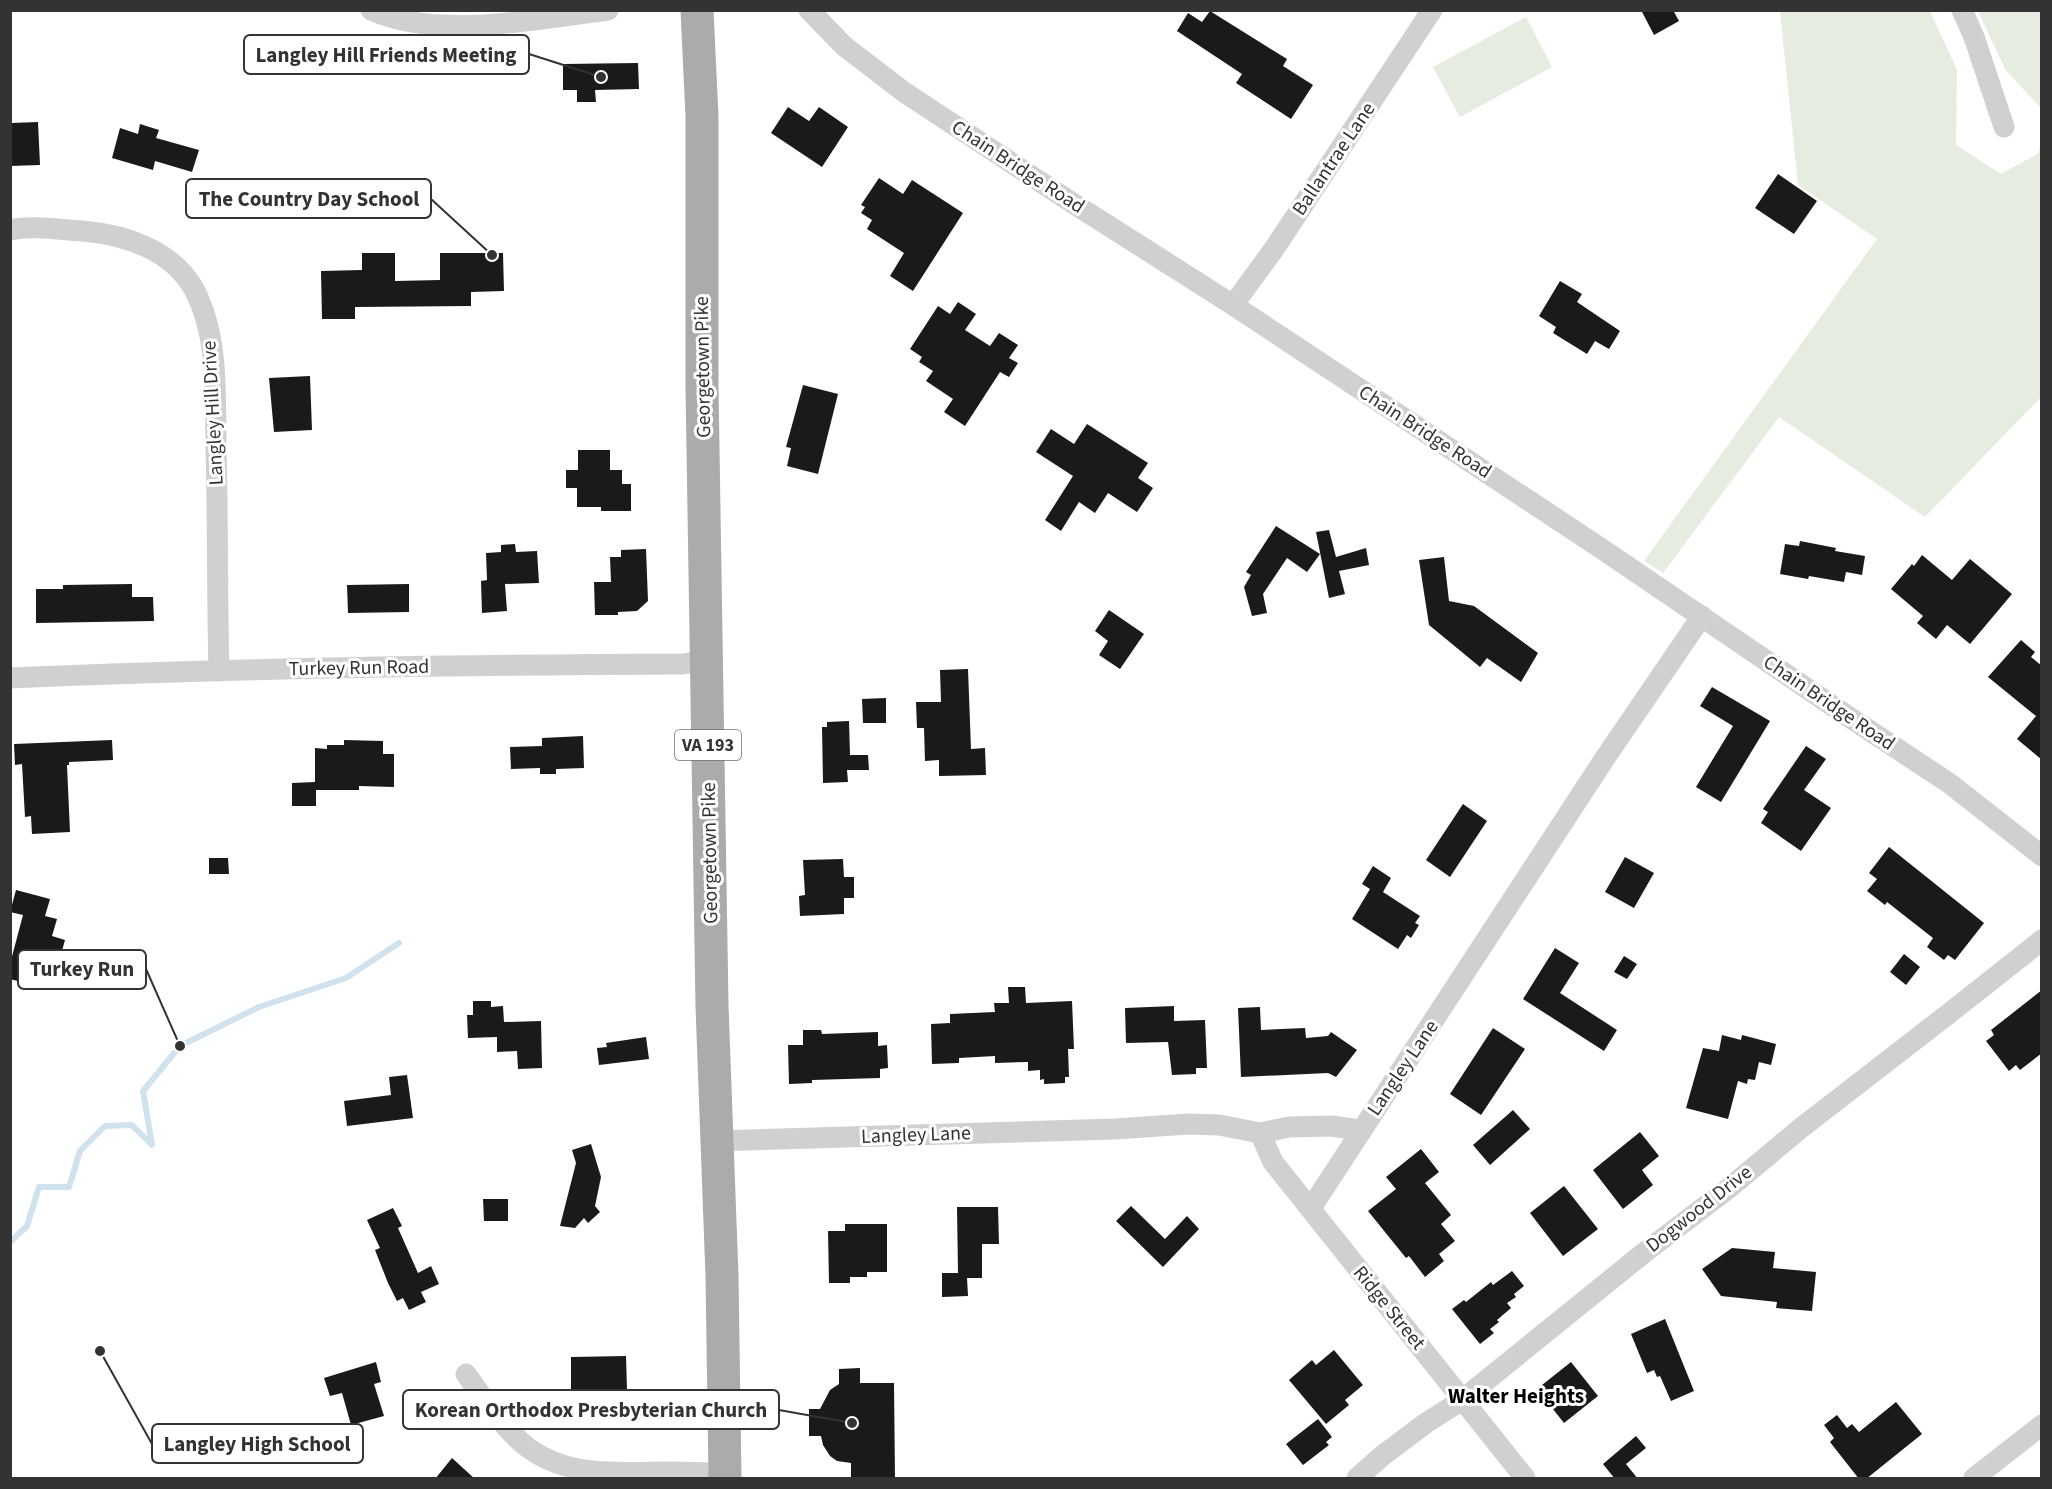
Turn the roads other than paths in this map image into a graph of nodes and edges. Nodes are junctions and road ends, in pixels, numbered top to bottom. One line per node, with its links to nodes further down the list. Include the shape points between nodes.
1 (371, 10): 2 (street, via 407,21 456,26)
2 (608, 10)
3 (697, 10): 11 (main road, Georgetown Pike / VA 193, via 702,117)
4 (809, 10): 9 (street, Chain Bridge Road, via 844,46 904,92)
5 (1432, 10): 9 (street, Ballantrae Lane)
6 (1962, 10): 7 (street)
7 (2004, 127)
8 (10, 230): 12 (street, Langley Hill Drive, via 94,232 124,238 149,247 171,262 194,291 208,325 214,376)
9 (1233, 305): 10 (street, Chain Bridge Road)
10 (1702, 616): 14 (street, Chain Bridge Road, via 1949,783); 16 (street, Langley Lane)
11 (707, 660): 12 (street, Turkey Run Road, via 683,664); 18 (main road, Georgetown Pike / VA 193)
12 (219, 670): 13 (street, Turkey Run Road)
13 (10, 678)
14 (2042, 856)
15 (2042, 940): 21 (street, Dogwood Drive)
16 (1360, 1130): 17 (street, Langley Lane, via 1289,1126); 19 (street)
17 (1260, 1133): 18 (street, Langley Lane, via 1189,1124); 19 (street, Ridge Street, via 1273,1162)
18 (716, 1141): 23 (main road, Georgetown Pike / VA 193)
19 (1311, 1208): 21 (street, Ridge Street)
20 (466, 1374): 23 (street, via 493,1413 523,1443 567,1467 605,1473)
21 (1462, 1400): 24 (street, Dogwood Drive, via 1391,1449); 25 (street, Ridge Street)
22 (2042, 1425): 26 (street)
23 (725, 1476)
24 (1357, 1479)
25 (1525, 1479)
26 (1974, 1479)

